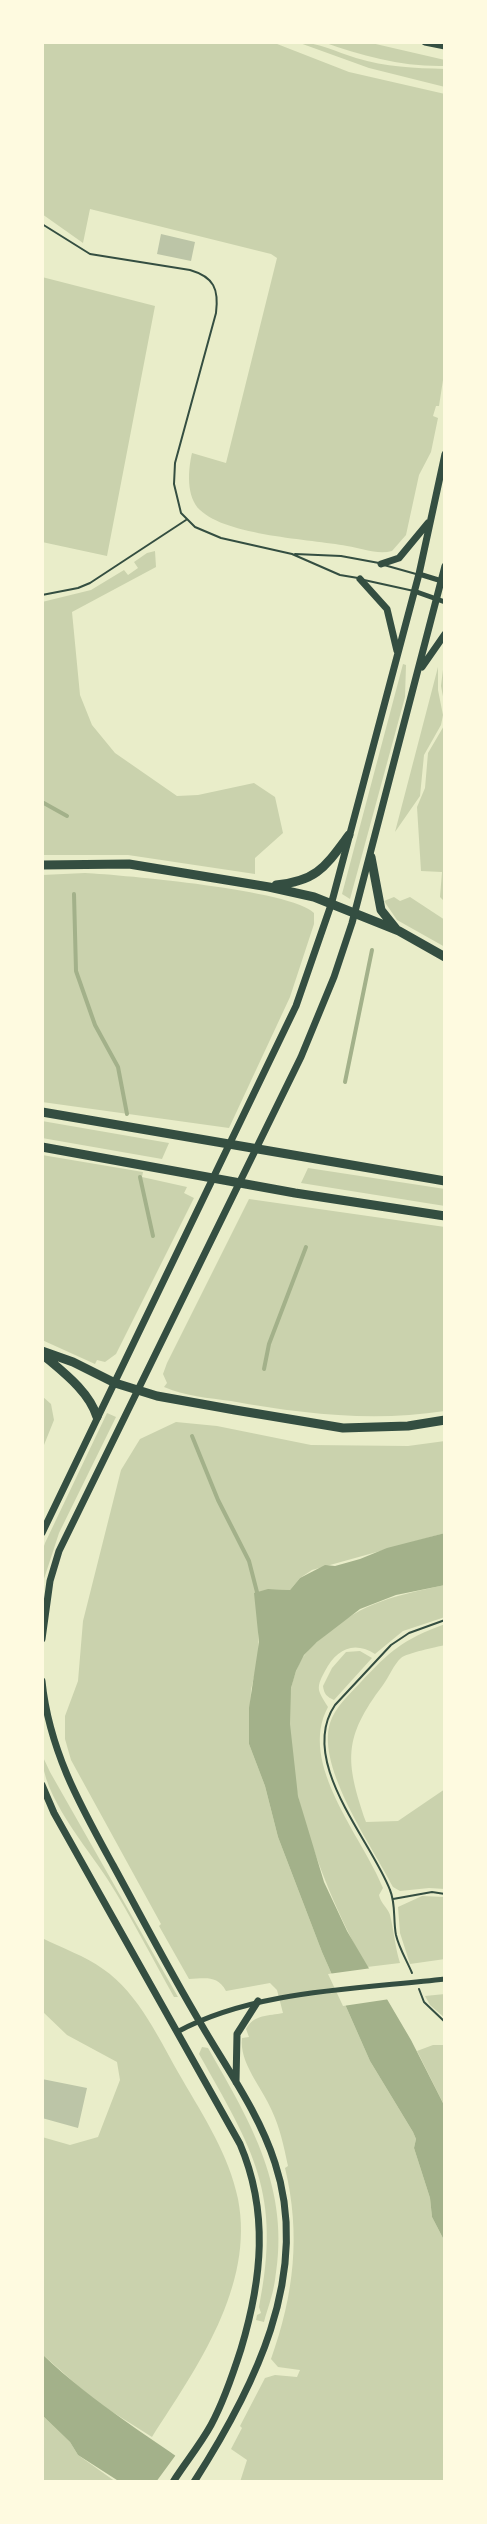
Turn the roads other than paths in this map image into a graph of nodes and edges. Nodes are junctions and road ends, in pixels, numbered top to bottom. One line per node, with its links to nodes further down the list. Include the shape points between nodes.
1 (425, 42): 2 (main road)
2 (445, 46)
3 (42, 224): 5 (lane, via 90,254 190,270 214,284 218,293 216,312 175,463 176,497)
4 (445, 454): 6 (main road)
5 (186, 520): 7 (lane, via 221,538); 14 (lane, via 90,583)
6 (430, 521): 8 (main road, via 399,558); 10 (main road)
7 (292, 554): 8 (lane, via 341,556); 11 (lane, via 340,575)
8 (381, 564): 10 (lane)
9 (445, 566): 12 (main road)
10 (418, 574): 12 (street); 13 (main road)
11 (360, 579): 13 (lane); 17 (main road, via 387,609)
12 (443, 581): 15 (main road)
13 (414, 591): 15 (street); 17 (main road)
14 (42, 595)
15 (441, 600): 18 (main road)
16 (445, 634): 18 (main road)
17 (398, 654): 19 (main road)
18 (418, 675): 20 (main road)
19 (349, 835): 22 (highway, via 315,875 297,883); 23 (main road)
20 (370, 857): 24 (main road); 25 (highway, via 381,910)
21 (42, 865): 22 (highway, via 129,864)
22 (266, 886): 23 (highway)
23 (331, 905): 24 (highway); 32 (main road, via 296,1006)
24 (354, 915): 25 (highway); 33 (main road, via 301,1057)
25 (399, 931): 26 (highway)
26 (445, 957)
27 (42, 1112): 29 (highway)
28 (42, 1147): 30 (highway)
29 (445, 1181)
30 (445, 1216)
31 (42, 1353): 32 (highway, via 73,1362); 34 (highway, via 92,1403)
32 (115, 1383): 33 (highway); 34 (main road)
33 (138, 1390): 35 (highway, via 343,1428 408,1426); 37 (main road, via 59,1551 50,1581)
34 (97, 1418): 36 (main road)
35 (445, 1420)
36 (42, 1533)
37 (42, 1640)
38 (42, 1681): 42 (main road, via 50,1731 68,1783)
39 (42, 1785): 43 (main road)
40 (445, 1979): 41 (street)
41 (258, 2001): 42 (street); 44 (main road, via 237,2034)
42 (199, 2020): 43 (street); 44 (main road)
43 (177, 2032): 45 (main road, via 240,2144 251,2170 260,2219 259,2275 234,2370 211,2424)
44 (236, 2084): 46 (main road, via 275,2163 283,2193 286,2251 266,2347 225,2434)
45 (173, 2482)
46 (194, 2482)

